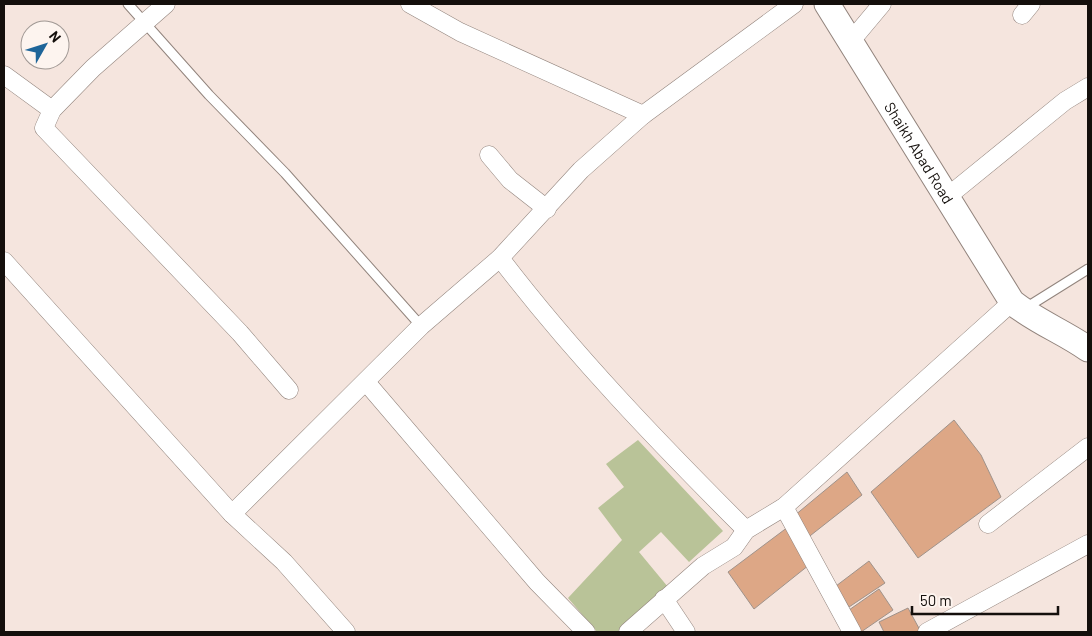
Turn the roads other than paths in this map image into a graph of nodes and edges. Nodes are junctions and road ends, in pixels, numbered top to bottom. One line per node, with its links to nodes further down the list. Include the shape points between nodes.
1 (128, 4): 8 (lane)
2 (166, 4): 8 (street)
3 (410, 4): 7 (street)
4 (794, 4): 13 (street)
5 (828, 4): 9 (main road, Shaikh Abad Road)
6 (882, 4): 9 (street)
7 (435, 9): 13 (street, via 460,32)
8 (145, 23): 12 (street, via 93,68); 21 (lane)
9 (850, 41): 15 (main road, Shaikh Abad Road)
10 (4, 75): 12 (street)
11 (1088, 87): 15 (street, via 1065,101)
12 (52, 110): 24 (street, via 44,128)
13 (643, 115): 16 (street, via 581,170)
14 (489, 155): 16 (street, via 510,180)
15 (947, 198): 20 (main road, Shaikh Abad Road)
16 (547, 208): 17 (street)
17 (500, 258): 21 (street); 29 (street, via 539,309)
18 (4, 261): 27 (street)
19 (1088, 269): 20 (lane)
20 (1017, 306): 22 (main road); 26 (street)
21 (422, 326): 23 (street)
22 (1083, 340)
23 (366, 382): 27 (street); 33 (street, via 538,582)
24 (289, 390)
25 (1088, 447): 28 (street)
26 (784, 507): 29 (street); 36 (street)
27 (232, 514): 32 (street, via 284,562)
28 (988, 524)
29 (746, 530): 31 (street, via 734,547 703,566)
30 (1088, 544): 37 (street)
31 (664, 598): 34 (street); 35 (street)
32 (346, 632)
33 (586, 632)
34 (628, 632)
35 (686, 632)
36 (852, 632)
37 (927, 632)

